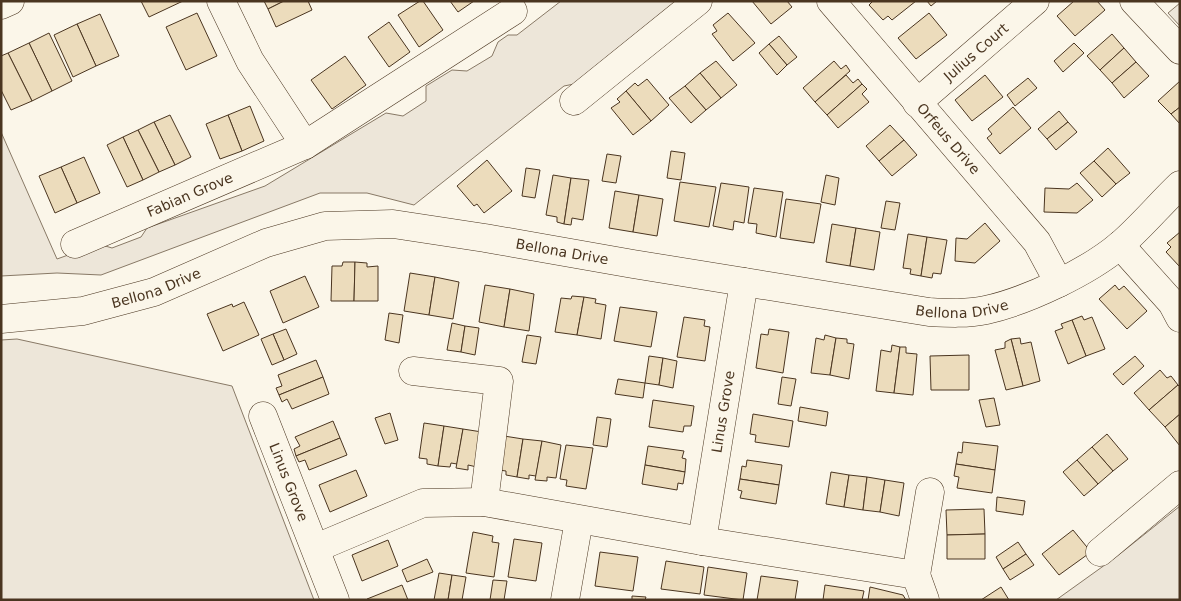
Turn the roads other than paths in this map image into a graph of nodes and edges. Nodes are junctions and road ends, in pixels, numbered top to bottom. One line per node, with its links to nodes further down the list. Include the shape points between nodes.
1 (10, 1): 7 (street)
2 (221, 1): 12 (street, via 250,60)
3 (698, 1): 10 (street)
4 (831, 1): 11 (street, Orfeus Drive)
5 (1035, 1): 11 (street, Julius Court)
6 (1137, 4): 9 (street)
7 (1, 5)
8 (513, 11): 12 (street, Fabian Grove)
9 (1180, 50)
10 (574, 101)
11 (917, 103): 17 (street, Orfeus Drive, via 1037,242)
12 (305, 145): 14 (street, Fabian Grove)
13 (1180, 185): 15 (street, Bellona Drive)
14 (75, 244)
15 (1120, 245): 17 (street, Bellona Drive); 18 (street, via 1172,303)
16 (744, 282): 17 (street, Bellona Drive, via 954,314 986,310 1028,297); 19 (street, Bellona Drive, via 393,224 325,226 266,243 154,292 83,311); 26 (street, Linus Grove)
17 (1058, 283)
18 (1180, 318)
19 (1, 319)
20 (413, 371): 24 (street, via 499,381)
21 (263, 416): 27 (street, Linus Grove)
22 (1180, 485): 28 (street)
23 (930, 492): 29 (street)
24 (484, 502): 25 (street); 27 (street, via 423,503)
25 (579, 520): 26 (street); 31 (street)
26 (702, 541): 29 (street)
27 (316, 548): 30 (street, Linus Grove)
28 (1100, 552)
29 (921, 588)
30 (335, 600)
31 (565, 600)

